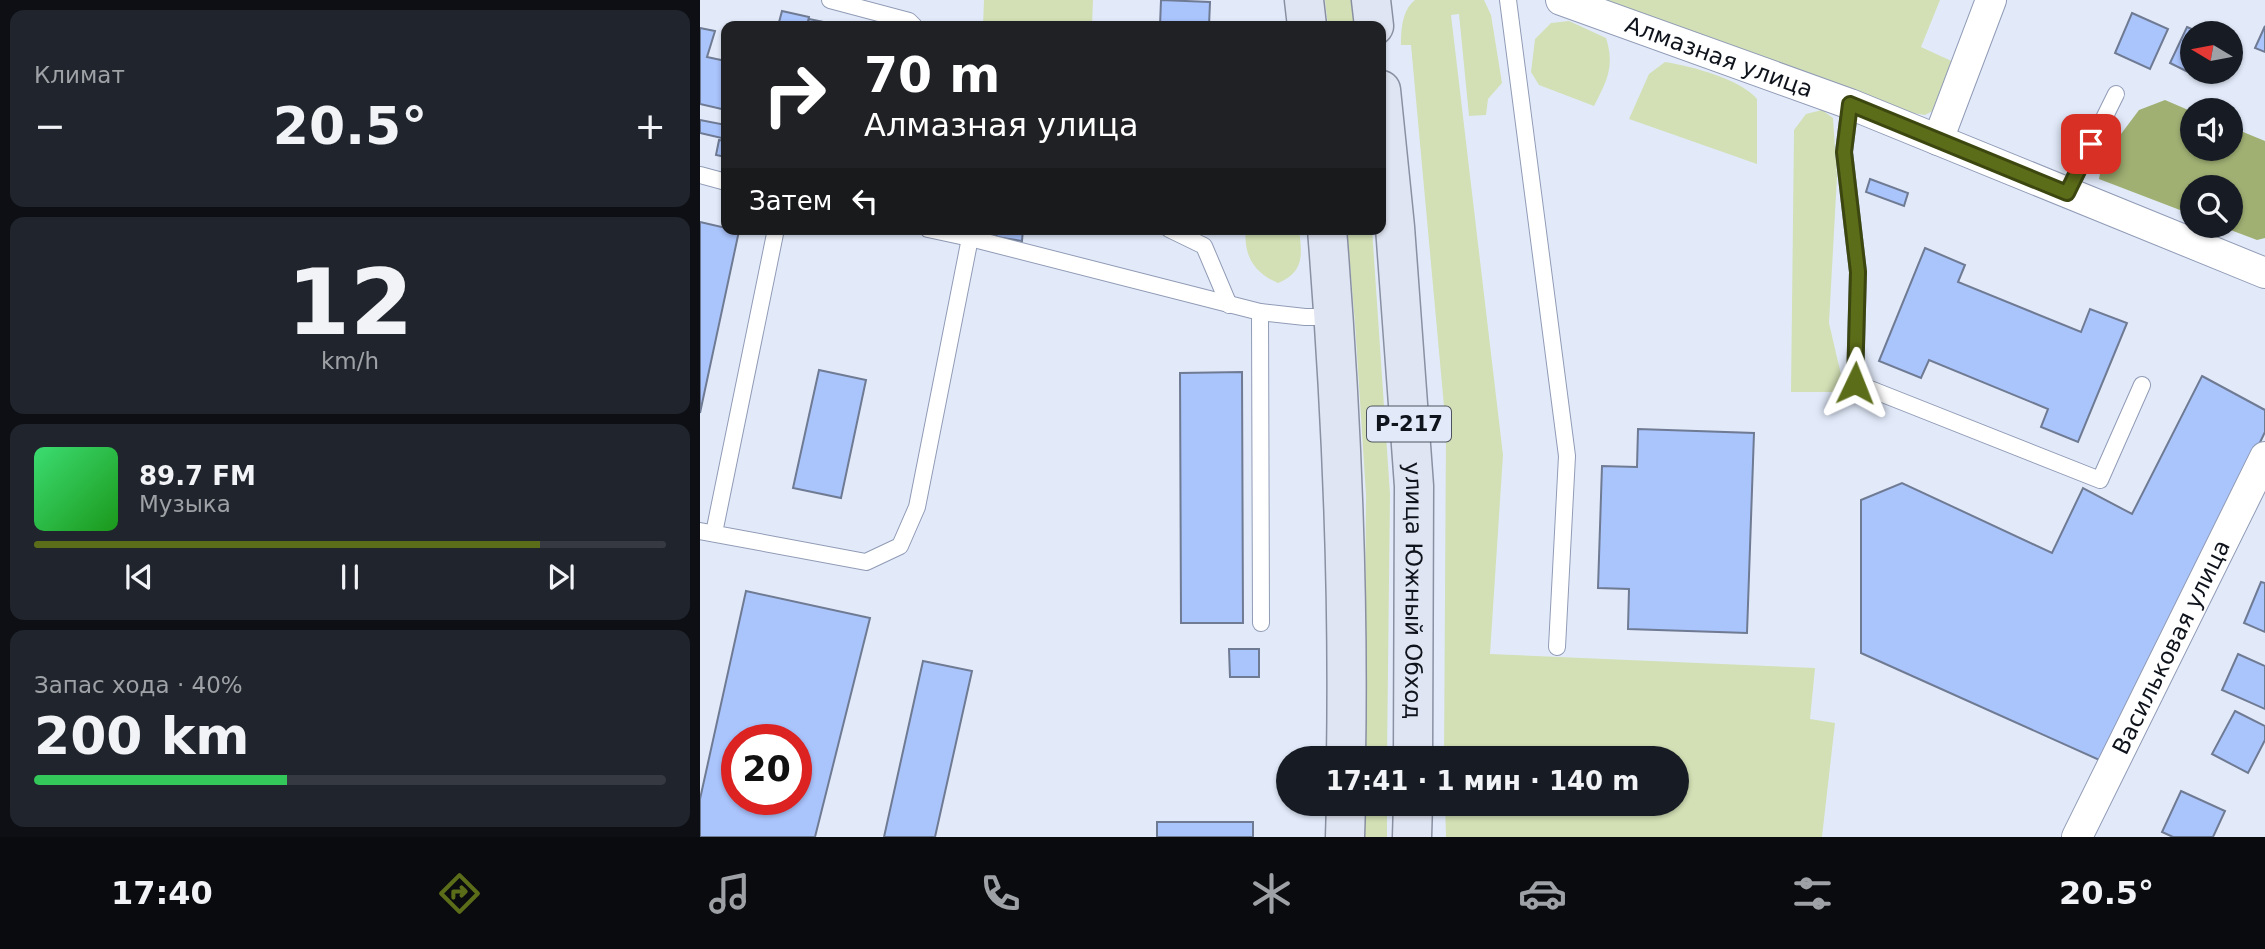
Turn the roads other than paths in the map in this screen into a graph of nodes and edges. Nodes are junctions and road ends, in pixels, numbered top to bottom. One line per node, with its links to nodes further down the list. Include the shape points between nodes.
1 (830, 0): 7 (lane)
2 (1304, 0): 8 (main road)
3 (1371, 0): 9 (main road)
4 (1508, 0): 30 (lane, via 1567,456)
5 (1561, 0): 11 (street, Алмазная улица)
6 (1992, 0): 13 (street)
7 (909, 21)
8 (1306, 21)
9 (1373, 21)
10 (2116, 94): 16 (lane)
11 (1850, 104): 13 (street, Алмазная улица); 26 (lane, via 1844,152 1858,272 1855,383 2100,480)
12 (1386, 139): 32 (main road, улица Южный Обход / Р-217, via 1414,486)
13 (1938, 140): 16 (street, Алмазная улица)
14 (700, 176): 15 (lane)
15 (721, 181)
16 (2067, 193): 22 (street, Алмазная улица)
17 (775, 235): 28 (lane)
18 (956, 235): 21 (lane)
19 (1181, 235): 23 (lane, via 1204,246)
20 (1327, 235): 25 (main road, Р-217)
21 (970, 238): 23 (lane); 28 (lane, via 917,507 900,546 866,562)
22 (2265, 273)
23 (1229, 305): 24 (lane)
24 (1260, 312): 25 (lane); 29 (lane)
25 (1334, 317): 31 (main road, Р-217, via 1346,535)
26 (2142, 385)
27 (2265, 457): 37 (street, Васильковая улица)
28 (707, 532)
29 (1261, 623)
30 (1557, 647)
31 (1346, 746)
32 (1413, 746)
33 (1346, 816): 35 (main road)
34 (1413, 816): 36 (main road)
35 (1345, 837)
36 (1412, 837)
37 (2077, 837)

